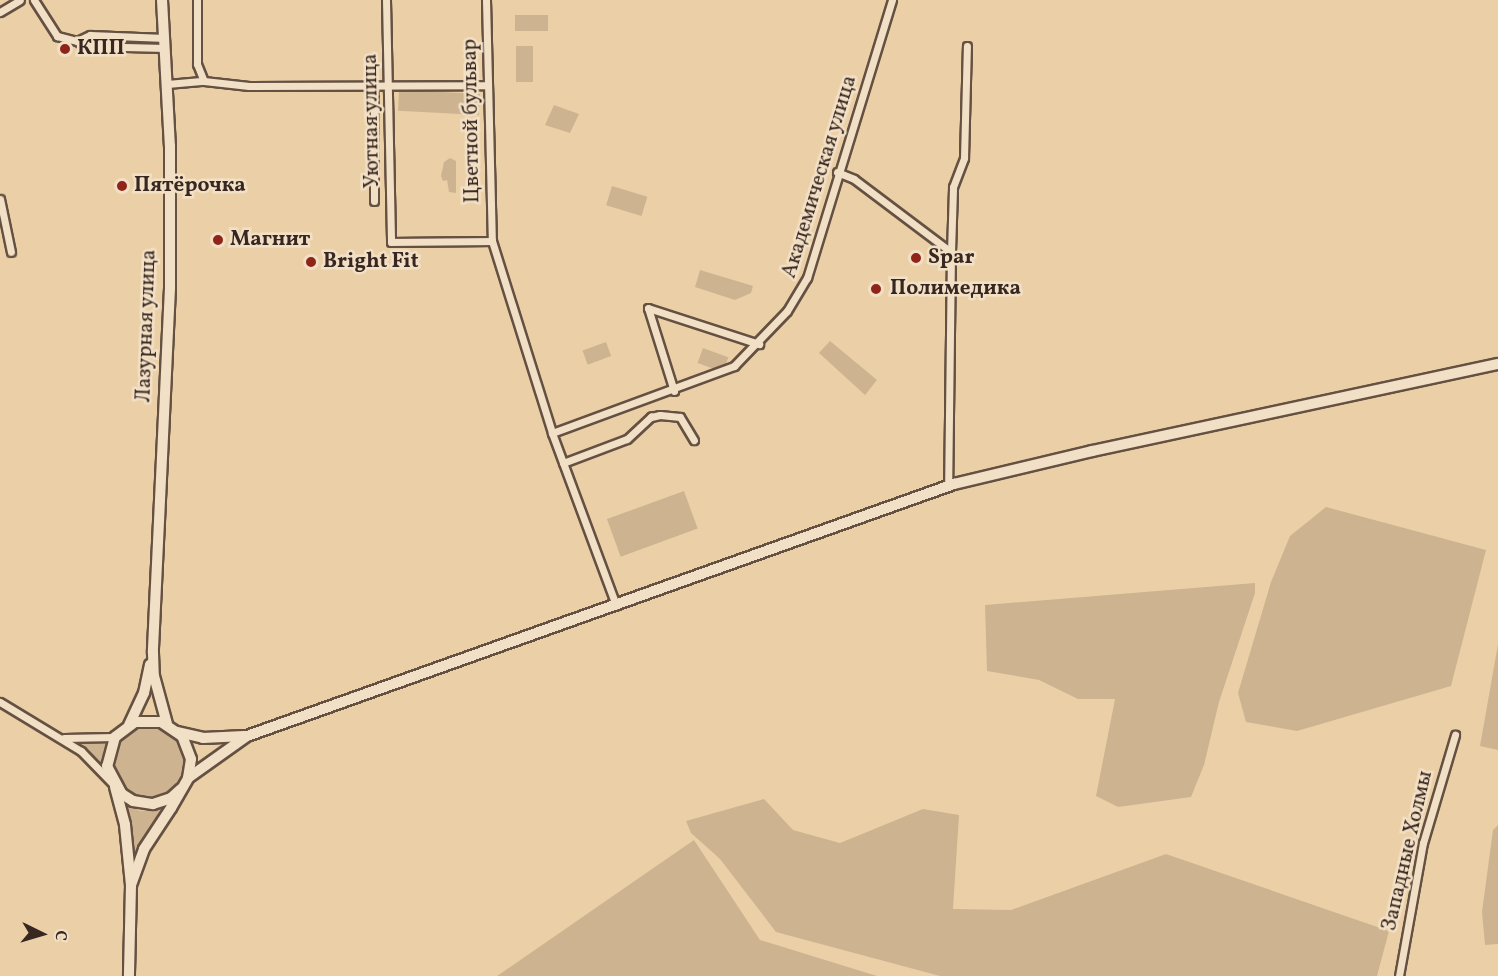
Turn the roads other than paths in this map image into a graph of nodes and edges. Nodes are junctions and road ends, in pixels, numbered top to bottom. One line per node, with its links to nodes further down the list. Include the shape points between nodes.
1 (20, 0): 8 (street)
2 (34, 0): 9 (street, via 57,36)
3 (162, 0): 10 (street, Лазурная улица)
4 (197, 0): 12 (street, via 196,64)
5 (386, 0): 16 (street, Уютная улица)
6 (486, 0): 14 (street, Цветной бульвар)
7 (892, 0): 17 (street, Академическая улица)
8 (0, 12)
9 (77, 41): 10 (street, via 85,46); 10 (street, via 90,35)
10 (165, 43): 13 (street, Лазурная улица)
11 (967, 46): 22 (street, via 964,158 953,187)
12 (204, 81): 13 (street); 15 (street, via 249,87)
13 (167, 84): 31 (street, Лазурная улица, via 170,288)
14 (488, 85): 16 (street); 20 (street, Цветной бульвар)
15 (374, 86): 16 (street); 19 (street)
16 (388, 87): 20 (street, Уютная улица, via 391,242)
17 (837, 172): 22 (street, via 854,179); 23 (street, Академическая улица, via 805,286)
18 (0, 200): 21 (street)
19 (374, 201)
20 (492, 241): 26 (street, Цветной бульвар)
21 (11, 252)
22 (951, 252): 29 (street)
23 (759, 344): 25 (street, Академическая улица, via 734,366); 25 (street, via 648,308)
24 (1498, 364): 29 (street, via 1092,451)
25 (674, 391): 26 (street, Академическая улица)
26 (552, 433): 28 (street, Цветной бульвар)
27 (694, 440): 28 (street, via 680,417 660,415 651,417 627,439)
28 (562, 463): 30 (street, Цветной бульвар)
29 (948, 487): 30 (street)
30 (616, 604): 37 (street)
31 (153, 653): 33 (street, via 154,676); 34 (street, via 144,693)
32 (0, 702): 39 (street)
33 (167, 724): 34 (street, via 148,720); 35 (street)
34 (129, 725): 38 (street)
35 (178, 732): 37 (street, via 203,738); 40 (street, via 190,753)
36 (1455, 735): 45 (street, Западные Холмы, via 1422,843)
37 (247, 736): 40 (street)
38 (116, 737): 39 (street, via 86,741); 41 (street, via 107,760)
39 (62, 738): 41 (street, via 81,751)
40 (188, 778): 42 (street)
41 (114, 785): 42 (street, via 127,798 146,804 166,801); 43 (street, via 125,825)
42 (181, 789): 43 (street, via 144,849)
43 (131, 885): 44 (street)
44 (129, 976)
45 (1399, 976)

